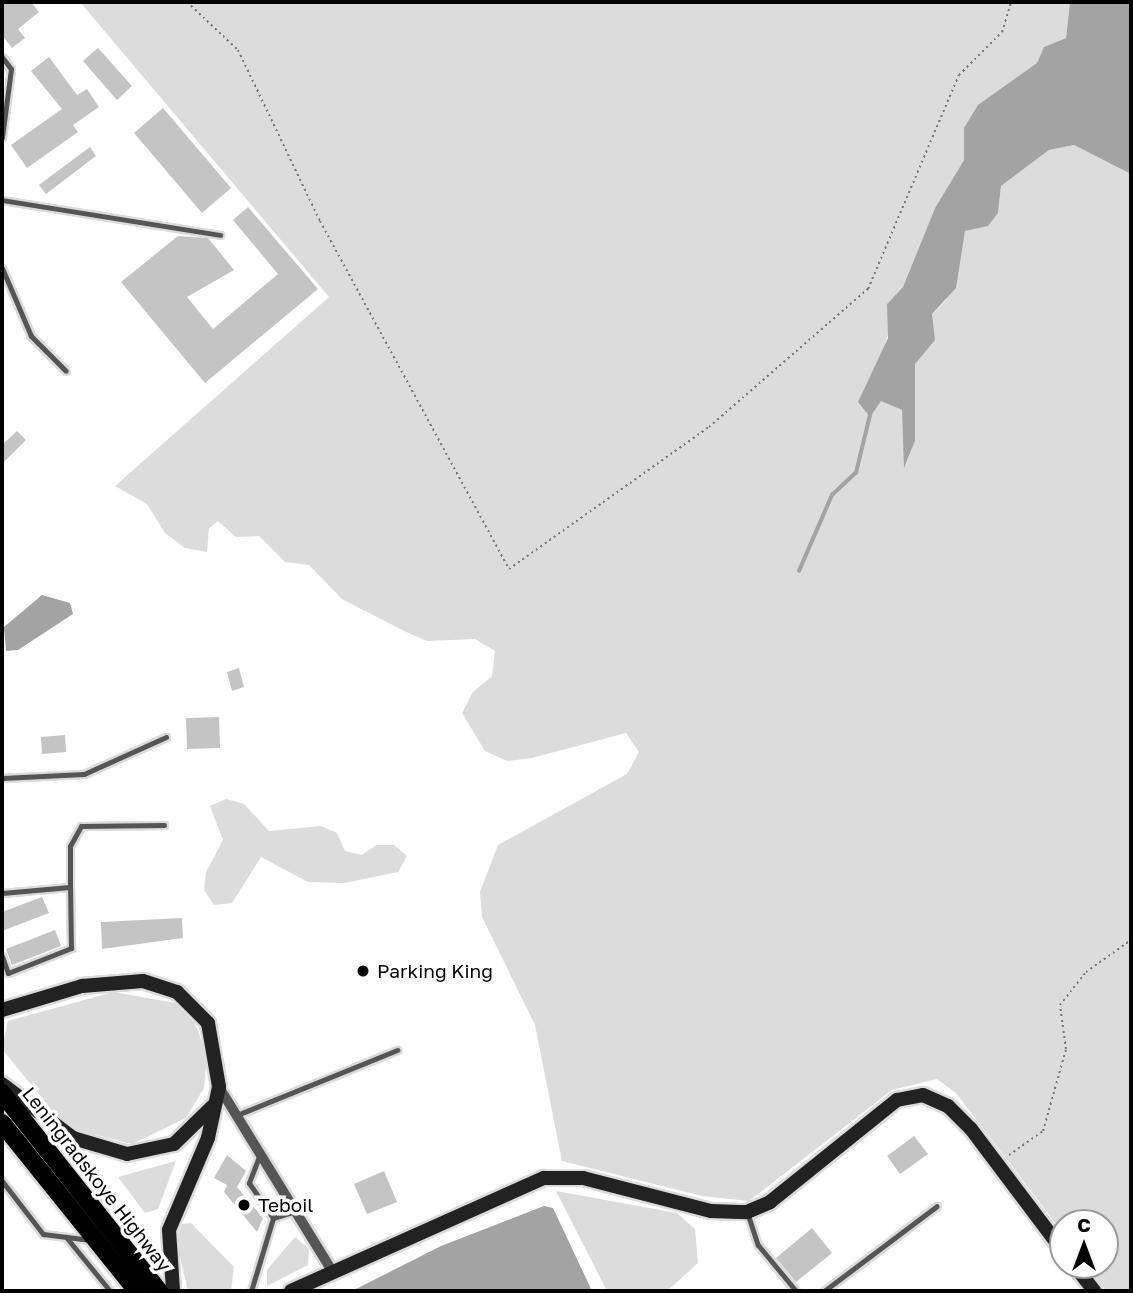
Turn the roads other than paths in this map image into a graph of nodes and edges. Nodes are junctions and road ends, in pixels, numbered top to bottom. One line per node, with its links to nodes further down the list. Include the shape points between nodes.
1 (2, 57): 2 (lane, via 11,69)
2 (2, 137)
3 (2, 200): 4 (lane)
4 (220, 235)
5 (3, 271): 6 (lane, via 31,336)
6 (66, 371)
7 (166, 737): 8 (lane, via 84,774)
8 (2, 778)
9 (164, 825): 10 (lane, via 81,826 70,846)
10 (70, 887): 11 (lane); 12 (lane, via 71,948 8,973)
11 (2, 893)
12 (2, 956)
13 (2, 1010): 17 (street, via 103,982 163,985 196,1006 208,1023)
14 (397, 1050): 18 (lane)
15 (2, 1084): 17 (street, via 73,1138 127,1154 174,1144 196,1129)
16 (2, 1093): 32 (highway, Leningradskoye Highway)
17 (218, 1093): 18 (street); 33 (street, via 170,1230)
18 (237, 1115): 20 (street)
19 (2, 1123): 28 (highway, Leningradskoye Highway)
20 (260, 1154): 23 (street); 25 (lane, via 248,1183)
21 (2, 1181): 27 (lane, via 43,1234)
22 (937, 1206): 37 (lane)
23 (296, 1212): 25 (lane); 29 (street)
24 (747, 1212): 26 (street, via 770,1202 897,1100 923,1096 948,1106); 29 (street, via 711,1212 583,1178 544,1178); 36 (lane, via 758,1245)
25 (273, 1218): 34 (lane)
26 (1049, 1233)
27 (66, 1237): 28 (lane); 30 (lane)
28 (96, 1240): 31 (highway, Leningradskoye Highway)
29 (331, 1269): 35 (street)
30 (110, 1291)
31 (137, 1291)
32 (159, 1291)
33 (173, 1291)
34 (251, 1291)
35 (291, 1291)
36 (796, 1291)
37 (824, 1291)

